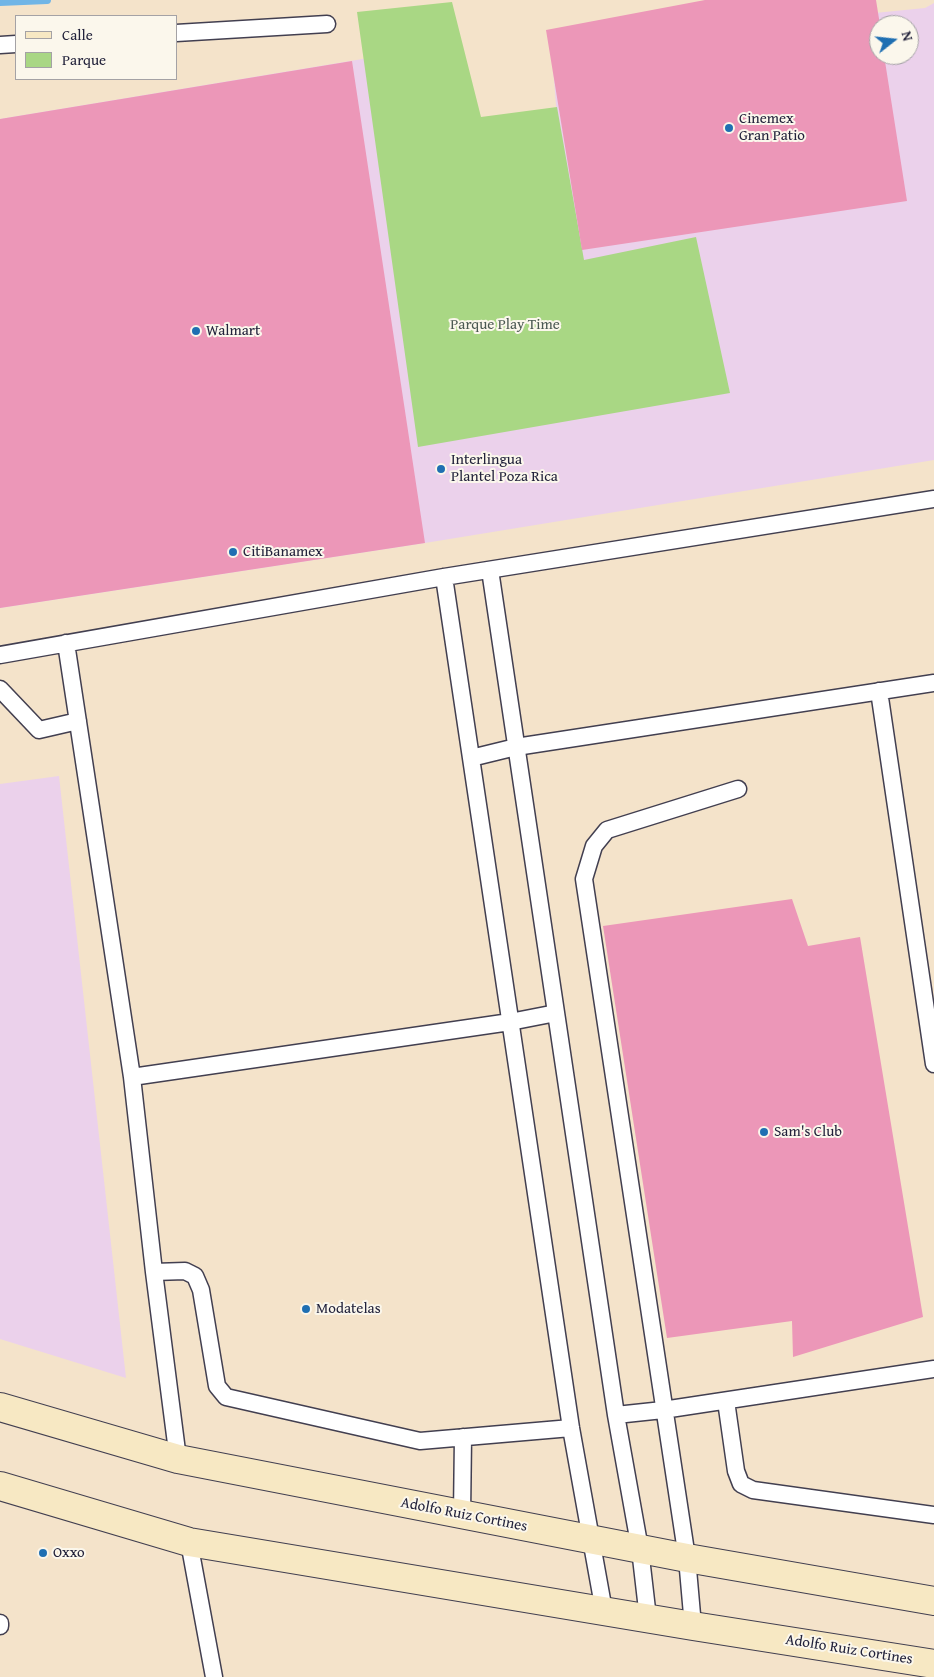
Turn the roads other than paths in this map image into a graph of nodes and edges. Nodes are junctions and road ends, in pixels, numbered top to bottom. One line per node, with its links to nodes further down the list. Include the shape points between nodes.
1 (327, 24): 2 (lane)
2 (178, 33)
3 (15, 44): 4 (lane)
4 (0, 45)
5 (934, 499): 6 (lane)
6 (490, 570): 7 (lane); 14 (lane)
7 (444, 577): 8 (lane); 15 (lane)
8 (66, 643): 9 (lane); 13 (lane)
9 (0, 655)
10 (934, 683): 12 (lane)
11 (0, 689): 13 (lane, via 39,730)
12 (879, 691): 14 (lane); 19 (lane)
13 (78, 721): 20 (lane)
14 (516, 747): 15 (lane); 17 (lane)
15 (471, 758): 18 (lane)
16 (738, 789): 25 (lane, via 607,830 594,846 584,879)
17 (556, 1013): 18 (lane); 26 (lane)
18 (510, 1022): 20 (lane); 27 (lane)
19 (934, 1064)
20 (132, 1077): 21 (lane)
21 (154, 1272): 28 (lane, via 185,1270 195,1276 201,1290 216,1386 226,1397 420,1441); 29 (lane)
22 (934, 1369): 23 (lane)
23 (726, 1401): 25 (lane); 32 (lane, via 736,1471 741,1484 753,1490)
24 (0, 1406): 29 (main road, Adolfo Ruiz Cortines)
25 (663, 1410): 26 (lane); 36 (lane)
26 (616, 1415): 35 (lane)
27 (571, 1428): 28 (lane); 33 (lane)
28 (463, 1437): 31 (lane)
29 (178, 1459): 31 (main road, Adolfo Ruiz Cortines)
30 (0, 1486): 34 (main road, Adolfo Ruiz Cortines)
31 (462, 1515): 33 (main road, Adolfo Ruiz Cortines)
32 (934, 1515)
33 (590, 1539): 35 (main road, Adolfo Ruiz Cortines); 38 (lane)
34 (189, 1542): 38 (main road, Adolfo Ruiz Cortines); 42 (lane)
35 (640, 1549): 36 (main road, Adolfo Ruiz Cortines); 39 (lane)
36 (687, 1558): 37 (main road, Adolfo Ruiz Cortines); 40 (lane)
37 (934, 1601)
38 (604, 1610): 39 (main road, Adolfo Ruiz Cortines)
39 (648, 1618): 40 (main road, Adolfo Ruiz Cortines)
40 (693, 1626): 41 (main road, Adolfo Ruiz Cortines)
41 (934, 1664)
42 (214, 1677)

